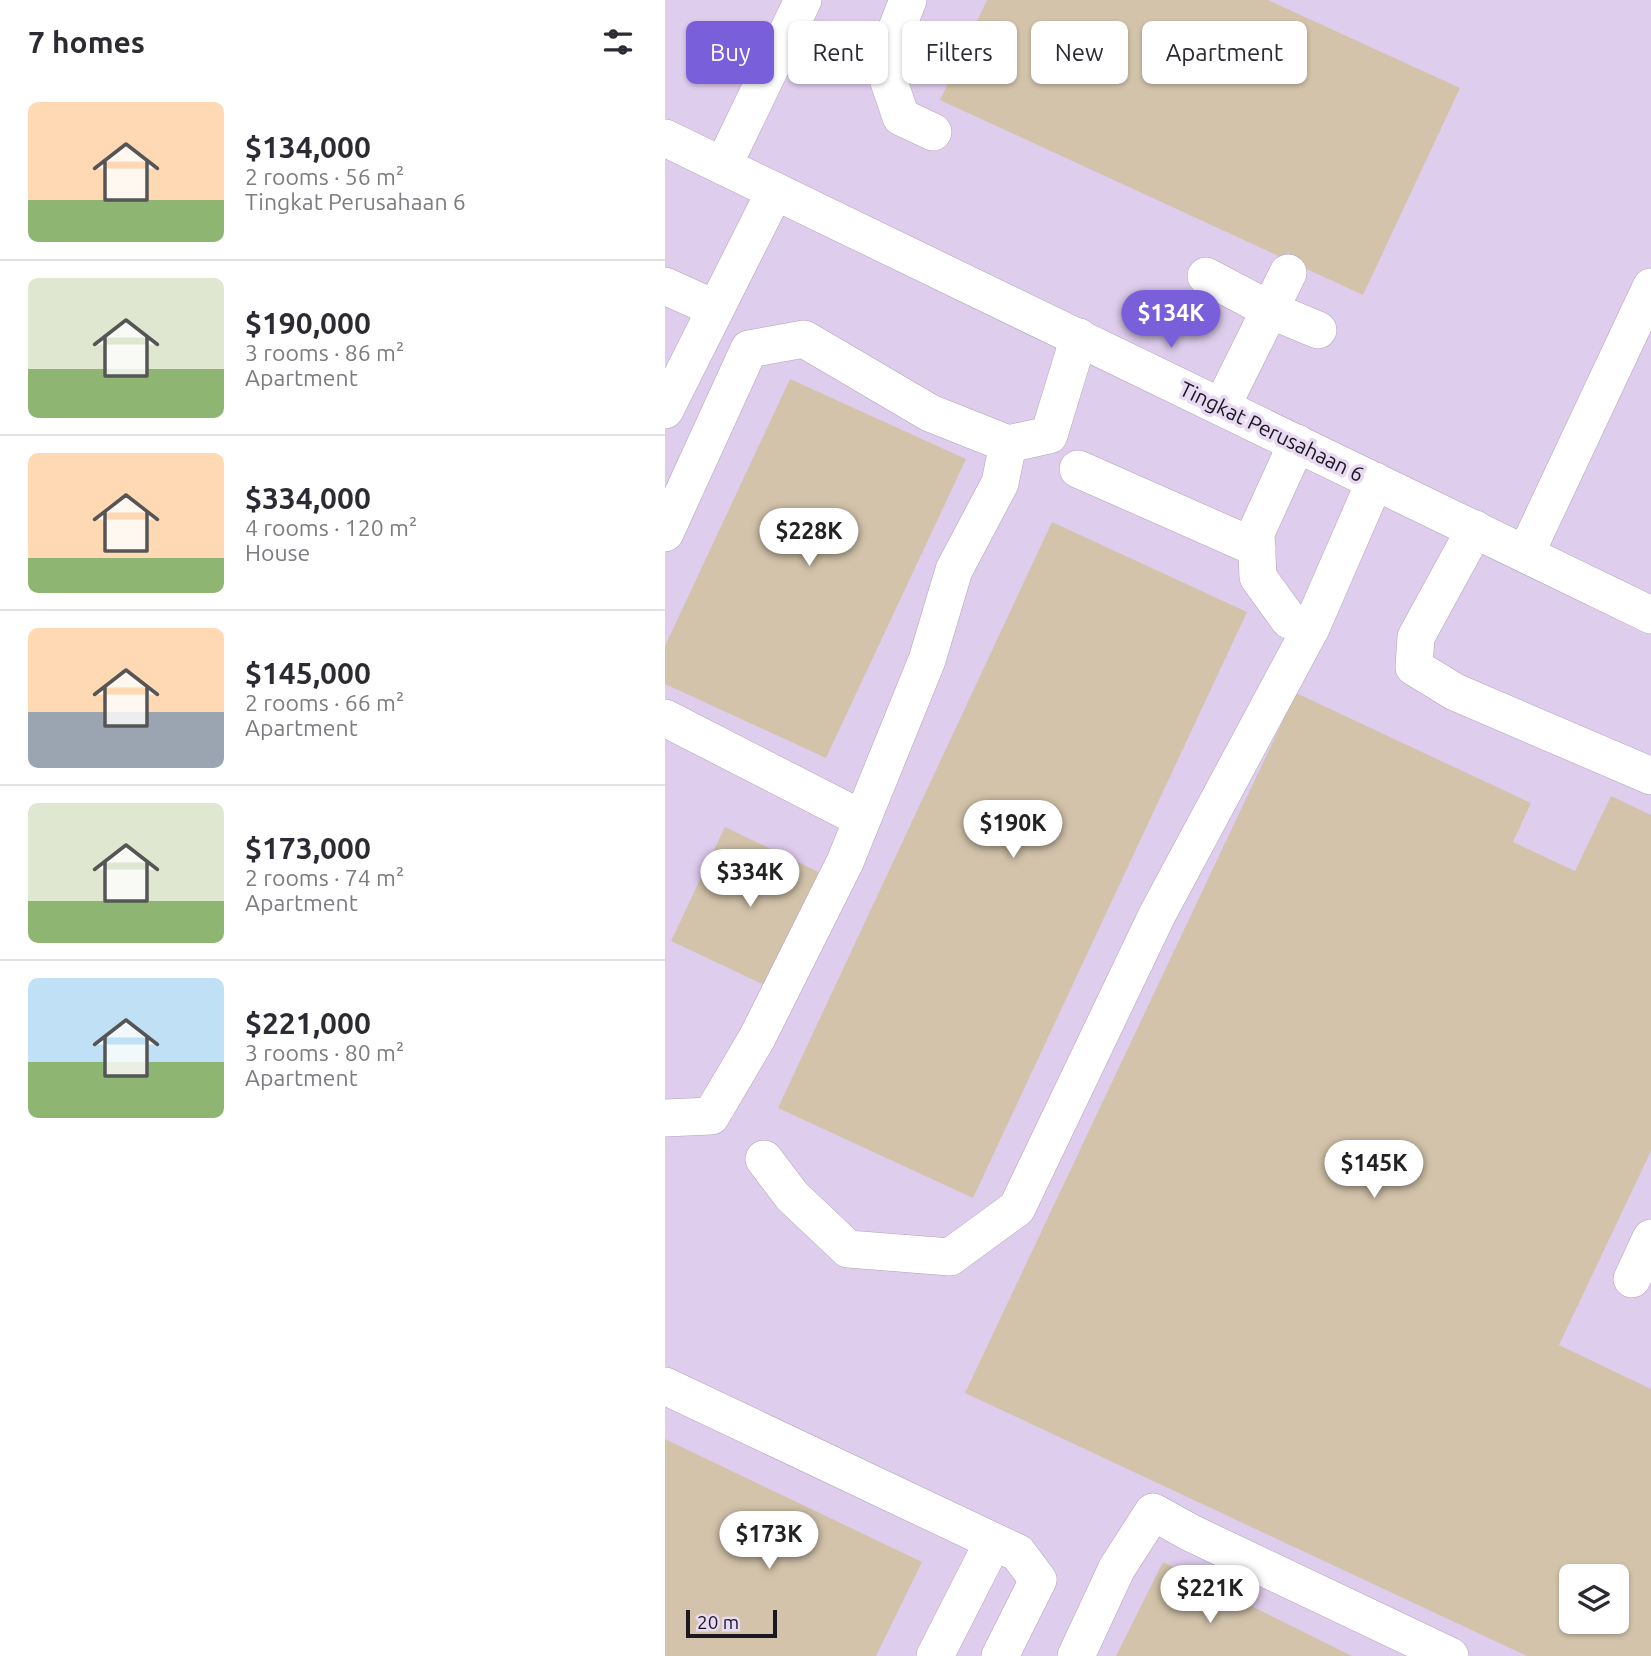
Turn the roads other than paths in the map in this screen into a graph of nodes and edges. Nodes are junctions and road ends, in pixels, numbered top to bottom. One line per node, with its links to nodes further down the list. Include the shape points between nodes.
1 (803, 0): 5 (street)
2 (908, 0): 3 (street, via 883,64 901,117)
3 (933, 132)
4 (665, 138): 5 (street, Tingkat Perusahaan 6)
5 (723, 166): 6 (street, Tingkat Perusahaan 6)
6 (775, 191): 11 (street); 14 (street, Tingkat Perusahaan 6)
7 (1288, 273): 12 (street)
8 (1206, 276): 12 (street)
9 (665, 286): 11 (street)
10 (1651, 287): 25 (street)
11 (716, 309): 15 (street)
12 (1270, 310): 13 (street); 16 (street)
13 (1318, 330)
14 (1079, 338): 16 (street, Tingkat Perusahaan 6); 19 (street, via 1049,435)
15 (675, 367): 17 (street)
16 (1222, 407): 18 (street, Tingkat Perusahaan 6)
17 (665, 410)
18 (1297, 443): 21 (street, Tingkat Perusahaan 6); 24 (street, via 1256,533)
19 (1008, 444): 23 (street, via 930,413 804,339 749,349); 30 (street, via 1000,483 954,570 927,660)
20 (1078, 469): 24 (street)
21 (1375, 481): 22 (street, Tingkat Perusahaan 6); 27 (street)
22 (1475, 529): 25 (street, Tingkat Perusahaan 6); 29 (street, via 1416,637 1414,667 1455,692)
23 (665, 533)
24 (1257, 548): 27 (street, via 1258,577 1289,620)
25 (1526, 553): 26 (street, Tingkat Perusahaan 6)
26 (1651, 615)
27 (1311, 628): 32 (street, via 1157,915 1017,1208 950,1257 848,1249 792,1196)
28 (665, 718): 30 (street)
29 (1651, 776)
30 (862, 819): 31 (street, via 757,1038 712,1116)
31 (665, 1118)
32 (764, 1159)
33 (1651, 1238): 34 (street)
34 (1633, 1279)
35 (665, 1386): 36 (street)
36 (993, 1542): 37 (street); 38 (street, via 1018,1553 1038,1580)
37 (935, 1656)
38 (1000, 1656)
39 (1076, 1656): 40 (street, via 1117,1568 1153,1512)
40 (1450, 1656)

